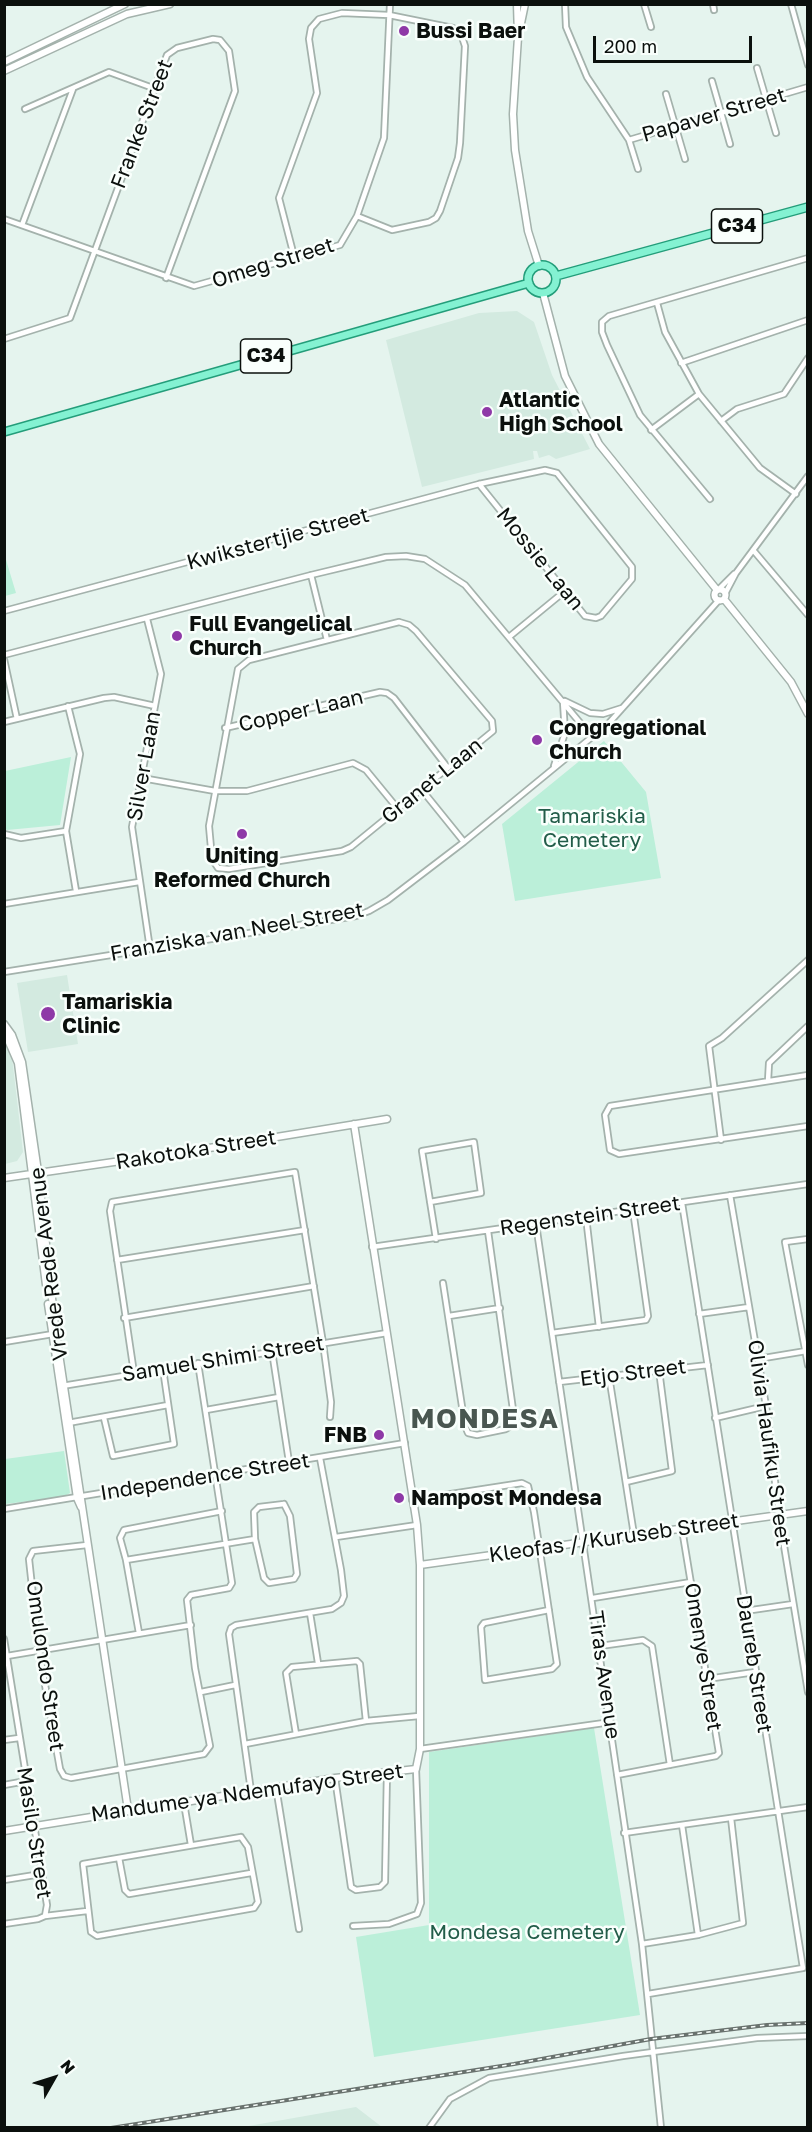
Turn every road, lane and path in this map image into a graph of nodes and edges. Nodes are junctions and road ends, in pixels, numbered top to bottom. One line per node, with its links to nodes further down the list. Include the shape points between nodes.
1 (170, 4): 9 (street)
2 (390, 4): 10 (street, Omeg Street)
3 (517, 4): 12 (street)
4 (525, 4): 12 (street)
5 (565, 4): 28 (street, Papaver Street, via 566,27 587,77)
6 (644, 4): 11 (street)
7 (791, 4): 13 (street)
8 (124, 5): 9 (street); 14 (street)
9 (127, 14): 17 (street)
10 (389, 15): 33 (street, Omeg Street, via 384,138); 33 (street, via 453,28 461,34 465,46 458,158 436,218 392,230); 38 (street, via 331,14 311,28 309,39 317,93 279,198)
11 (651, 27)
12 (518, 37): 39 (street, via 514,150 528,231)
13 (806, 54): 15 (street)
14 (4, 62)
15 (807, 65)
16 (757, 68): 23 (street)
17 (4, 71)
18 (712, 81): 25 (street)
19 (153, 87): 21 (street, via 109,72); 36 (street, Franke Street); 41 (street, Franke Street, via 171,50 213,39 225,45 234,91)
20 (807, 87): 23 (street, Papaver Street)
21 (73, 89): 24 (street); 35 (street)
22 (666, 94): 26 (street)
23 (768, 98): 25 (street, Papaver Street); 27 (street)
24 (25, 109)
25 (722, 111): 26 (street, Papaver Street); 29 (street)
26 (677, 126): 28 (street, Papaver Street); 30 (street)
27 (776, 133)
28 (629, 140): 31 (street)
29 (730, 144)
30 (685, 159)
31 (638, 170)
32 (807, 207): 40 (main road, C34)
33 (357, 216): 38 (street, Omeg Street, via 340,245)
34 (4, 219): 35 (street, Omeg Street)
35 (22, 225): 36 (street, Omeg Street)
36 (94, 251): 41 (street, Omeg Street); 46 (street, Franke Street, via 70,318)
37 (807, 258): 44 (street)
38 (295, 260): 41 (street, Omeg Street, via 194,286)
39 (539, 266): 40 (main road, via 549,267); 42 (main road, via 530,273)
40 (556, 276): 43 (main road, via 555,286)
41 (166, 278)
42 (529, 283): 43 (main road, via 533,290); 52 (main road, C34)
43 (543, 293): 61 (street, via 565,376 598,444)
44 (657, 303): 48 (street, via 665,332); 51 (street, via 609,316 601,326 627,388)
45 (807, 320): 48 (street)
46 (5, 338)
47 (807, 358): 50 (street, via 784,394 737,409)
48 (681, 363): 49 (street)
49 (699, 394): 50 (street); 51 (street)
50 (721, 421): 56 (street, via 760,468)
51 (651, 430): 57 (street)
52 (4, 432)
53 (552, 470): 55 (street, Kwikstertjie Street); 60 (street, Mossie Laan, via 634,570 632,579 596,618 585,616)
54 (807, 476): 56 (street, Franziska van Neel Street)
55 (479, 484): 60 (street, Mossie Laan); 62 (street, Kwikstertjie Street)
56 (796, 494): 58 (street, Franziska van Neel Street)
57 (710, 499)
58 (753, 550): 61 (street, Franziska van Neel Street); 63 (street)
59 (311, 575): 64 (street); 65 (street, via 387,557 425,560 465,585); 66 (street)
60 (565, 591): 65 (street)
61 (721, 594): 71 (street, Franziska van Neel Street); 72 (street, via 791,682)
62 (4, 611)
63 (807, 615)
64 (147, 620): 67 (street); 70 (street, Silver Laan, via 161,674)
65 (509, 637): 68 (street)
66 (327, 640): 75 (street, Granet Laan, via 243,664 238,669); 77 (street, Granet Laan, via 399,622 416,631 494,727)
67 (4, 657): 73 (street)
68 (562, 700): 71 (street, via 590,713); 76 (street); 78 (street, via 565,733)
69 (68, 706): 70 (street, via 114,697); 73 (street); 83 (street, via 81,761)
70 (155, 706): 79 (street, Silver Laan)
71 (624, 708): 76 (street, Franziska van Neel Street)
72 (807, 714)
73 (17, 719): 74 (street)
74 (4, 722)
75 (225, 728): 77 (street, Copper Laan, via 387,693); 81 (street, Granet Laan)
76 (592, 737): 78 (street, Franziska van Neel Street)
77 (448, 768): 80 (street, Granet Laan)
78 (554, 768): 85 (street, Franziska van Neel Street)
79 (142, 778): 81 (street); 86 (street, Silver Laan, via 132,827)
80 (422, 790): 82 (street, Granet Laan); 85 (street)
81 (215, 791): 82 (street, via 247,791 353,763 366,770); 82 (street, Granet Laan, via 209,826 212,859 218,868 342,851)
82 (398, 809)
83 (66, 831): 84 (street, via 21,838); 87 (street)
84 (4, 834)
85 (464, 842): 89 (street, Franziska van Neel Street, via 388,900 356,916)
86 (139, 882): 87 (street); 89 (street, Silver Laan)
87 (76, 891): 88 (street)
88 (4, 904)
89 (150, 949): 91 (street, Franziska van Neel Street)
90 (807, 960): 97 (street, via 709,1046)
91 (4, 972)
92 (4, 1024): 102 (street, Vrede Rede Avenue, via 22,1062)
93 (807, 1026): 96 (street, via 769,1063)
94 (4, 1031): 102 (street, Vrede Rede Avenue, via 18,1063)
95 (807, 1075): 96 (street)
96 (768, 1081): 97 (street)
97 (714, 1090): 101 (street); 101 (street, via 610,1106 605,1115 610,1150 619,1154)
98 (387, 1119): 99 (street, Rakotoka Street)
99 (354, 1124): 102 (street, Rakotoka Street); 115 (street, Mandume ya Ndemufayo Street)
100 (807, 1126): 101 (street)
101 (721, 1140)
102 (35, 1172): 103 (street, Rakotoka Street); 127 (street, Vrede Rede Avenue)
103 (4, 1178)
104 (807, 1184): 105 (street, Regenstein Street)
105 (730, 1195): 107 (street, Regenstein Street); 119 (street, Olivia Haufiku Street)
106 (430, 1202): 106 (street, via 422,1151 474,1142 481,1193); 113 (street)
107 (682, 1203): 108 (street, Regenstein Street); 121 (street, Daureb Street)
108 (633, 1210): 109 (street, Regenstein Street); 124 (street, via 648,1316 646,1320)
109 (586, 1217): 110 (street, Regenstein Street); 124 (street)
110 (536, 1224): 112 (street, Regenstein Street); 126 (street, Tiras Avenue)
111 (305, 1230): 116 (street); 116 (street, via 295,1172 219,1183 112,1202); 118 (street)
112 (488, 1231): 113 (street, Regenstein Street); 120 (street)
113 (436, 1239): 115 (street, Regenstein Street)
114 (807, 1239): 131 (street, via 785,1242)
115 (372, 1247): 125 (street, Mandume ya Ndemufayo Street)
116 (117, 1260): 123 (street)
117 (443, 1283): 122 (street)
118 (314, 1286): 123 (street); 129 (street)
119 (749, 1307): 121 (street); 132 (street, Olivia Haufiku Street)
120 (500, 1308): 122 (street); 122 (street, via 512,1425 477,1436 468,1433 465,1426)
121 (699, 1314): 134 (street, Daureb Street)
122 (448, 1316)
123 (124, 1318): 138 (street)
124 (599, 1327): 126 (street)
125 (387, 1332): 129 (street, Samuel Shimi Street); 150 (street, Mandume ya Ndemufayo Street)
126 (552, 1333): 140 (street, Tiras Avenue)
127 (53, 1334): 128 (street); 141 (street, Vrede Rede Avenue)
128 (4, 1342)
129 (323, 1343): 130 (street, Samuel Shimi Street); 146 (street)
130 (272, 1351): 133 (street, Samuel Shimi Street); 142 (street)
131 (806, 1351): 132 (street); 135 (street)
132 (758, 1359): 144 (street, Olivia Haufiku Street)
133 (198, 1363): 136 (street, Samuel Shimi Street); 145 (street)
134 (708, 1365): 137 (street, Etjo Street); 148 (street, Daureb Street)
135 (807, 1365)
136 (163, 1369): 138 (street, Samuel Shimi Street); 143 (street)
137 (659, 1370): 139 (street, Etjo Street); 154 (street, via 672,1471)
138 (134, 1373): 141 (street, Samuel Shimi Street)
139 (609, 1376): 140 (street, Etjo Street); 154 (street)
140 (559, 1382): 167 (street, Tiras Avenue)
141 (61, 1386): 149 (street, Vrede Rede Avenue)
142 (279, 1397): 145 (street); 152 (street)
143 (168, 1405): 147 (street); 147 (street, via 174,1439 171,1446 113,1456)
144 (765, 1406): 148 (street); 160 (street, Olivia Haufiku Street)
145 (206, 1410): 153 (street)
146 (330, 1416)
147 (104, 1418): 149 (street)
148 (715, 1418): 161 (street, Daureb Street)
149 (68, 1423): 155 (street, Vrede Rede Avenue)
150 (405, 1443): 151 (street, Independence Street); 156 (street, Mandume ya Ndemufayo Street)
151 (320, 1458): 152 (street, Independence Street); 165 (street)
152 (289, 1462): 153 (street, Independence Street)
153 (216, 1475): 155 (street, Independence Street); 158 (street)
154 (626, 1482): 164 (street)
155 (80, 1498): 157 (street, Independence Street); 168 (street, Vrede Rede Avenue)
156 (412, 1500): 162 (street, Mandume ya Ndemufayo Street); 170 (street, via 525,1483)
157 (4, 1509)
158 (222, 1511): 169 (street); 171 (street, via 124,1530 120,1538)
159 (807, 1511): 160 (street, Kleofas //Kuruseb Street)
160 (779, 1515): 161 (street, Kleofas //Kuruseb Street); 175 (street, Olivia Haufiku Street)
161 (732, 1521): 163 (street, Kleofas //Kuruseb Street); 177 (street, Daureb Street)
162 (417, 1526): 165 (street); 172 (street, Mandume ya Ndemufayo Street)
163 (682, 1529): 164 (street, Kleofas //Kuruseb Street); 173 (street, Omenye Street)
164 (634, 1535): 167 (street, Kleofas //Kuruseb Street)
165 (336, 1538): 178 (street, via 344,1596 341,1604 332,1609)
166 (255, 1539): 166 (street, via 256,1510 286,1506 296,1577 266,1581); 169 (street)
167 (584, 1543): 170 (street, Kleofas //Kuruseb Street); 174 (street, Tiras Avenue)
168 (87, 1545): 182 (street, Vrede Rede Avenue); 184 (street, Omulondo Street, via 30,1554)
169 (226, 1545): 171 (street); 179 (street, via 231,1586 188,1597)
170 (540, 1550): 172 (street, Kleofas //Kuruseb Street); 176 (street)
171 (126, 1560): 180 (street)
172 (420, 1565): 193 (street, Mandume ya Ndemufayo Street)
173 (691, 1582): 174 (street); 189 (street, Omenye Street)
174 (593, 1598): 183 (street, Tiras Avenue)
175 (793, 1604): 177 (street); 188 (street, Olivia Haufiku Street)
176 (549, 1610): 176 (street, via 556,1667 485,1680 481,1627 484,1623)
177 (745, 1611): 187 (street, Daureb Street)
178 (310, 1613): 186 (street); 190 (street, via 231,1628)
179 (190, 1625): 180 (street); 191 (street)
180 (139, 1633): 182 (street)
181 (4, 1639): 185 (street, Masilo Street)
182 (102, 1639): 184 (street); 202 (street, Vrede Rede Avenue)
183 (600, 1646): 195 (street, Tiras Avenue); 201 (street, via 643,1640 652,1646)
184 (39, 1651): 185 (street); 202 (street, Omulondo Street, via 64,1776 71,1778)
185 (7, 1656): 197 (street, Masilo Street)
186 (318, 1663): 194 (street, via 354,1660 360,1664); 196 (street, via 292,1667 286,1673)
187 (755, 1672): 189 (street); 214 (street, Daureb Street)
188 (806, 1675): 192 (street, Olivia Haufiku Street)
189 (707, 1678): 201 (street, Omenye Street, via 718,1755)
190 (235, 1685): 191 (street); 199 (street)
191 (201, 1692): 202 (street, via 209,1751)
192 (807, 1692)
193 (419, 1716): 194 (street); 200 (street, Mandume ya Ndemufayo Street)
194 (366, 1721): 196 (street)
195 (611, 1722): 200 (street); 205 (street, Tiras Avenue)
196 (296, 1734): 199 (street)
197 (19, 1738): 198 (street); 207 (street, Masilo Street)
198 (4, 1740)
199 (245, 1744): 210 (street)
200 (420, 1749): 203 (street, Mandume ya Ndemufayo Street)
201 (670, 1765): 205 (street, Omenye Street)
202 (122, 1767): 213 (street, Vrede Rede Avenue)
203 (416, 1769): 204 (street, Mandume ya Ndemufayo Street); 228 (street, via 421,1902 417,1914 389,1924)
204 (387, 1771): 206 (street, Mandume ya Ndemufayo Street); 206 (street, via 385,1882 380,1887 351,1887)
205 (617, 1775): 219 (street, Tiras Avenue)
206 (335, 1778): 209 (street, Mandume ya Ndemufayo Street)
207 (26, 1781): 208 (street); 217 (street, Masilo Street)
208 (4, 1785)
209 (276, 1787): 210 (street, Mandume ya Ndemufayo Street); 229 (street)
210 (251, 1791): 211 (street, Mandume ya Ndemufayo Street)
211 (184, 1803): 213 (street, Mandume ya Ndemufayo Street); 220 (street)
212 (807, 1807): 214 (street)
213 (128, 1810): 217 (street, Mandume ya Ndemufayo Street)
214 (778, 1811): 215 (street); 232 (street, Daureb Street)
215 (731, 1818): 216 (street); 230 (street, via 744,1919 740,1926)
216 (682, 1825): 219 (street); 230 (street)
217 (34, 1826): 218 (street, Mandume ya Ndemufayo Street); 223 (street, Masilo Street)
218 (4, 1831)
219 (624, 1833): 231 (street, Tiras Avenue)
220 (191, 1845): 221 (street); 222 (street, via 241,1837 248,1847)
221 (119, 1858): 222 (street, via 129,1894); 225 (street, via 83,1864)
222 (251, 1873): 225 (street, via 258,1902 254,1908 97,1936 91,1932)
223 (41, 1874): 224 (street); 226 (street, Masilo Street, via 47,1905)
224 (4, 1880)
225 (87, 1911): 226 (street)
226 (45, 1916): 227 (street, Masilo Street)
227 (4, 1924)
228 (352, 1926)
229 (299, 1929)
230 (698, 1935): 231 (street)
231 (642, 1944): 234 (street, Tiras Avenue)
232 (803, 1968): 233 (street); 234 (street)
233 (807, 1973)
234 (648, 1994): 236 (street, Tiras Avenue)
235 (807, 2036): 236 (street, via 758,2038)
236 (652, 2053): 237 (street, via 489,2078 450,2099); 238 (street, Tiras Avenue)
237 (429, 2127)
238 (661, 2127)

